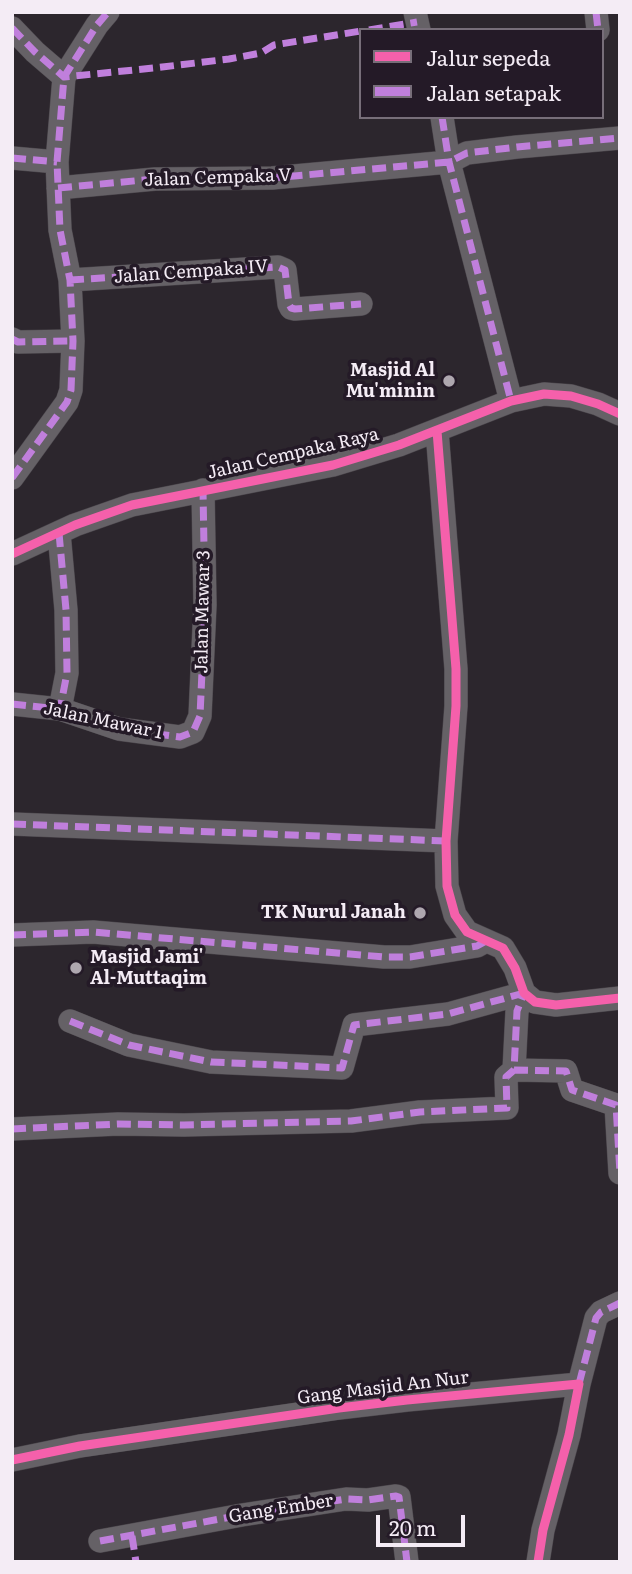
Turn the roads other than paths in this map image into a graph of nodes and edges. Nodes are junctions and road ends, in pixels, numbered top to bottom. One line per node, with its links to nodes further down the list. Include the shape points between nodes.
1 (108, 12): 3 (street)
2 (12, 28): 3 (street)
3 (64, 77): 8 (street)
4 (443, 119): 7 (street)
5 (620, 138): 7 (street, Jalan Cempaka V, via 467,153)
6 (12, 158): 8 (street)
7 (455, 159): 9 (street, Jalan Cempaka V, via 272,178 155,179); 14 (street)
8 (57, 162): 9 (street)
9 (58, 188): 10 (street)
10 (70, 280): 11 (street, Jalan Cempaka IV, via 278,267 285,270 291,308); 13 (street)
11 (361, 304)
12 (12, 339): 13 (street)
13 (73, 341): 17 (street, via 67,402)
14 (511, 401): 15 (street, Jalan Cempaka Raya, via 544,394 571,396); 16 (street, Jalan Cempaka Raya)
15 (620, 414)
16 (437, 431): 18 (street, Jalan Cempaka Raya, via 333,465); 25 (street, via 456,669)
17 (17, 465)
18 (203, 490): 19 (street, Jalan Cempaka Raya, via 132,505); 23 (street, Jalan Mawar 3, via 205,604 200,716)
19 (59, 533): 20 (street, Jalan Cempaka Raya); 22 (street, via 67,673)
20 (12, 554)
21 (12, 704): 22 (street, Jalan Mawar 1)
22 (60, 709): 23 (street, Jalan Mawar 1, via 119,729 180,737)
23 (193, 732)
24 (12, 824): 25 (street)
25 (446, 841): 27 (street, via 447,886 455,915 467,933)
26 (12, 935): 27 (street, via 93,932 384,957 410,957)
27 (485, 941): 28 (street, via 503,948)
28 (524, 993): 29 (street, via 535,1002 556,1005); 30 (street, via 448,1014 354,1025 342,1068 211,1062 128,1045); 31 (street, via 517,1010)
29 (620, 998)
30 (70, 1021)
31 (514, 1070): 32 (street, via 506,1077 507,1108 351,1121); 33 (street, via 566,1071 572,1090 616,1105)
32 (12, 1129)
33 (620, 1173)
34 (620, 1303): 35 (street, via 596,1318)
35 (579, 1384): 36 (street, Gang Masjid An Nur, via 339,1408); 39 (street)
36 (12, 1460)
37 (100, 1541): 38 (street, Gang Ember, via 346,1499 396,1496)
38 (407, 1562)
39 (538, 1562)

